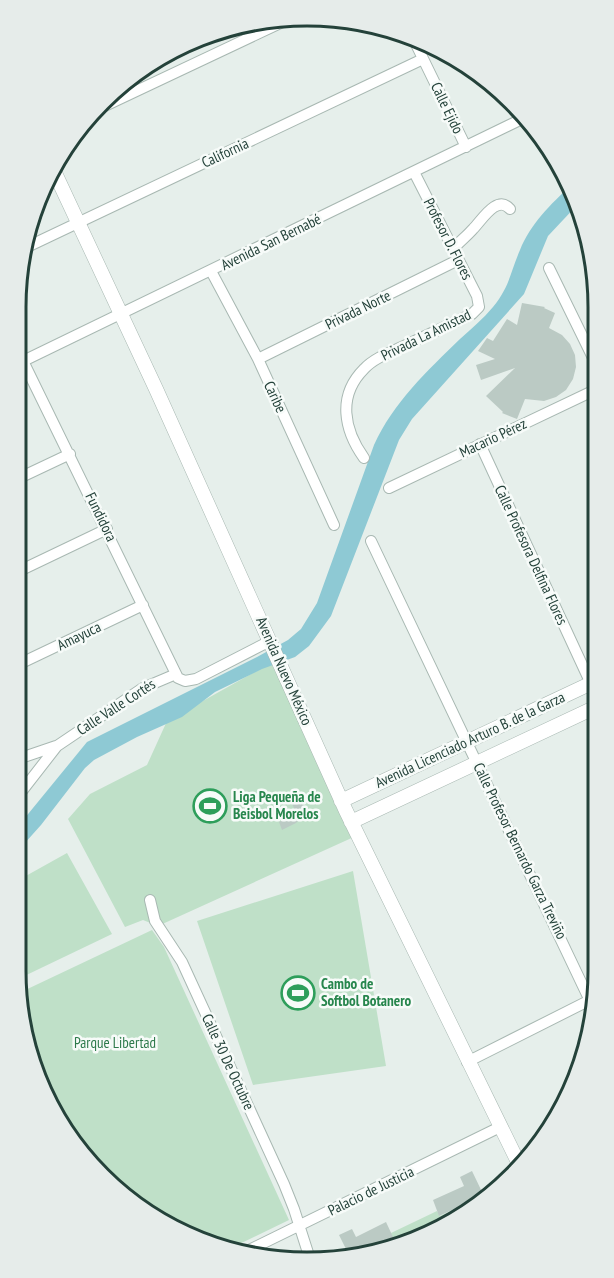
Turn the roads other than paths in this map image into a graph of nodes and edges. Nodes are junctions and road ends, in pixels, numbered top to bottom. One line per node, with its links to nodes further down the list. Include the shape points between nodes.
1 (270, 28): 4 (street)
2 (418, 48): 3 (street, Calle Ejido)
3 (423, 59): 6 (street, Calle Ejido); 10 (street, California)
4 (116, 100)
5 (519, 121): 6 (street, Avenida San Bernabé)
6 (466, 147): 7 (street, Avenida San Bernabé)
7 (414, 172): 12 (street, Profesor D. Flores); 15 (street, Avenida San Bernabé)
8 (57, 178): 10 (street, Avenida Nuevo México)
9 (510, 209): 12 (street, via 503,204 493,208)
10 (78, 222): 11 (street, California); 17 (street, Avenida Nuevo México)
11 (33, 244)
12 (453, 249): 13 (street, Profesor D. Flores)
13 (458, 260): 16 (street, Profesor D. Flores); 19 (street, Privada Norte)
14 (549, 268): 18 (street)
15 (211, 271): 17 (street, Avenida San Bernabé); 19 (street, Caribe)
16 (479, 307): 25 (street, Privada La Amistad, via 472,314 379,358 361,372 352,387 346,414 351,436)
17 (122, 314): 20 (street, Avenida San Bernabé); 33 (street, Avenida Nuevo México)
18 (588, 348)
19 (258, 359): 28 (street, Caribe)
20 (26, 360)
21 (26, 375): 24 (street, Fundidora)
22 (588, 393): 23 (street, Macario Pérez)
23 (480, 444): 27 (street, Macario Pérez); 35 (street, Calle Profesora Delfina Flores)
24 (70, 454): 26 (street); 29 (street, Fundidora)
25 (364, 458)
26 (26, 475)
27 (389, 488)
28 (334, 525)
29 (107, 529): 31 (street); 32 (street, Fundidora)
30 (371, 541): 39 (street, Calle Profesor Bernardo Garza Treviño)
31 (26, 568)
32 (143, 605): 34 (street, Amayuca); 36 (street, Fundidora)
33 (271, 642): 36 (street, Calle Valle Cortés, via 191,681); 44 (street, Avenida Nuevo México)
34 (26, 661)
35 (588, 669)
36 (176, 674): 40 (street, Calle Valle Cortés, via 143,688)
37 (588, 685): 39 (street, Avenida Licenciado Arturo B. de la Garza)
38 (588, 711): 42 (street, Avenida Licenciado Arturo B. de la Garza)
39 (467, 741): 42 (street, Calle Profesor Bernardo Garza Treviño); 44 (street, Avenida Licenciado Arturo B. de la Garza)
40 (57, 746): 41 (street); 43 (street, Calle Valle Cortés)
41 (26, 756)
42 (478, 762): 45 (street, Avenida Licenciado Arturo B. de la Garza); 47 (street, Calle Profesor Bernardo Garza Treviño)
43 (26, 786)
44 (341, 801): 45 (street, Avenida Nuevo México)
45 (351, 822): 49 (street, Avenida Nuevo México)
46 (150, 900): 52 (street, Calle 30 De Octubre, via 155,921 186,972)
47 (588, 992)
48 (586, 1004): 49 (street)
49 (467, 1062): 50 (street, Avenida Nuevo México)
50 (500, 1127): 51 (street, Avenida Nuevo México); 52 (street, Palacio de Justicia)
51 (517, 1159)
52 (300, 1226): 53 (street, Palacio de Justicia); 54 (street, Calle 30 De Octubre)
53 (255, 1247)
54 (308, 1252)

